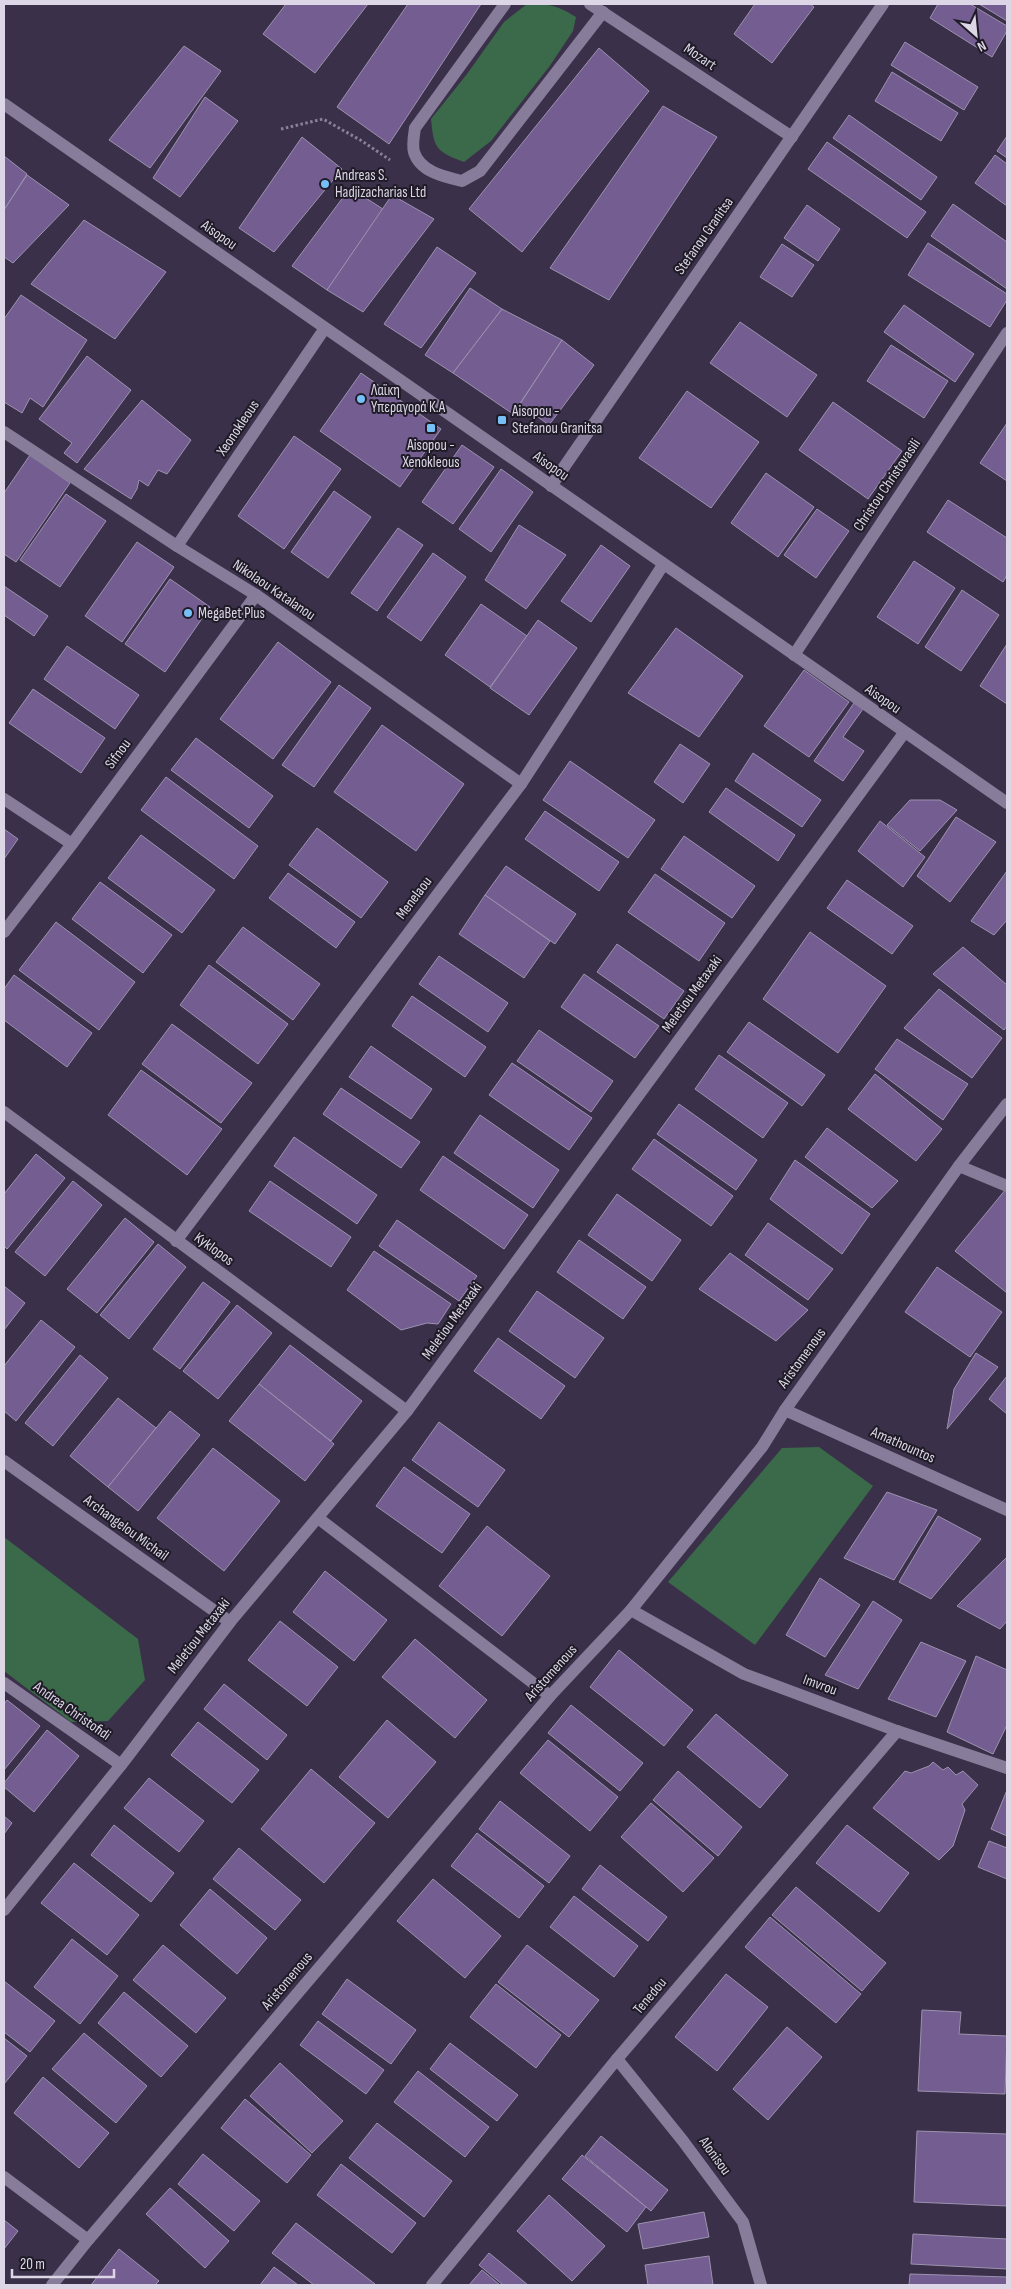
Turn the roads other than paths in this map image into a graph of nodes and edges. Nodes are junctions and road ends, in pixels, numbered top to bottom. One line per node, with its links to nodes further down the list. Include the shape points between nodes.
1 (505, 4): 4 (street, via 415,128 414,151 423,165 440,176 462,181 480,170)
2 (590, 4): 4 (street, Mozart)
3 (883, 4): 6 (street, Stefanou Granitsa)
4 (603, 12): 6 (street, Mozart)
5 (4, 104): 7 (street, Aisopou)
6 (792, 137): 10 (street, Stefanou Granitsa)
7 (325, 328): 10 (street, Aisopou); 11 (street, Xeonokleous)
8 (1007, 333): 14 (street, Christou Christovasili)
9 (4, 432): 11 (street, Nikolaou Katalanou)
10 (552, 486): 12 (street, Aisopou)
11 (177, 546): 13 (street, Nikolaou Katalanou)
12 (663, 565): 14 (street, Aisopou); 16 (street, Menelaou)
13 (256, 595): 16 (street, Nikolaou Katalanou); 19 (street, Sifnou)
14 (794, 655): 15 (street, Aisopou)
15 (904, 733): 18 (street, Aisopou); 27 (street, Meletiou Metaxaki)
16 (521, 784): 25 (street, Menelaou)
17 (4, 799): 19 (street)
18 (1007, 803)
19 (72, 844): 20 (street, Sifnou)
20 (4, 932)
21 (1007, 1104): 23 (street, Aristomenous)
22 (4, 1112): 25 (street, Kyklopos)
23 (959, 1166): 24 (street); 26 (street, Aristomenous)
24 (1007, 1186)
25 (176, 1241): 27 (street, Kyklopos)
26 (784, 1410): 29 (street, Amathountos); 31 (street, Aristomenous, via 762,1447)
27 (406, 1411): 30 (street, Meletiou Metaxaki)
28 (4, 1461): 32 (street, Archangelou Michail)
29 (1007, 1510)
30 (318, 1518): 32 (street, Meletiou Metaxaki); 34 (street)
31 (631, 1610): 34 (street, Aristomenous); 35 (street, Imvrou, via 744,1674)
32 (230, 1622): 36 (street, Meletiou Metaxaki)
33 (4, 1683): 36 (street, Andrea Christofidi)
34 (550, 1696): 41 (street, Aristomenous)
35 (897, 1731): 37 (street, Imvrou); 39 (street, Tenedou)
36 (121, 1765): 38 (street, Meletiou Metaxaki)
37 (1007, 1768)
38 (4, 1910)
39 (617, 2060): 43 (street, Tenedou); 44 (street, Alonisou, via 684,2141 743,2222)
40 (4, 2177): 41 (street)
41 (88, 2240): 42 (street, Aristomenous)
42 (52, 2285)
43 (432, 2285)
44 (761, 2285)

